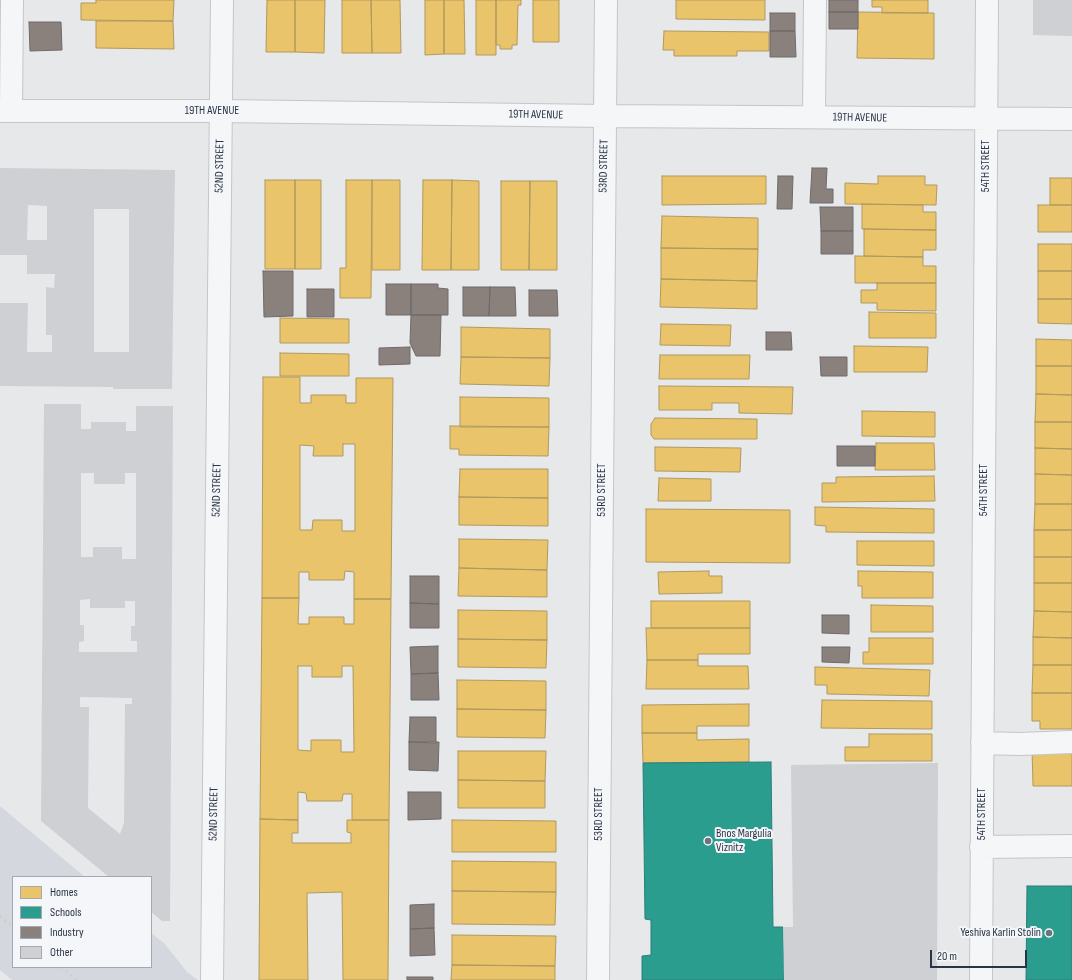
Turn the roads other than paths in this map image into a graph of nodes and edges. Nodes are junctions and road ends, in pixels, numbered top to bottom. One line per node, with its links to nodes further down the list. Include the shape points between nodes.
1 (12, 0): 6 (street)
2 (222, 0): 7 (street, 52ND STREET)
3 (606, 0): 8 (street, 53RD STREET)
4 (815, 0): 9 (street)
5 (987, 0): 10 (street, 54TH STREET)
6 (5, 111): 7 (street, 19TH AVENUE)
7 (221, 111): 8 (street, 19TH AVENUE); 16 (street, 52ND STREET)
8 (605, 116): 9 (street, 19TH AVENUE); 17 (street, 53RD STREET)
9 (814, 117): 10 (street, 19TH AVENUE)
10 (987, 119): 11 (street, 19TH AVENUE); 13 (street, 54TH STREET)
11 (1072, 119)
12 (1072, 742): 13 (street)
13 (982, 743): 15 (street, 54TH STREET)
14 (1072, 846): 15 (street)
15 (981, 847): 18 (street, 54TH STREET)
16 (212, 978)
17 (598, 980)
18 (980, 980)

